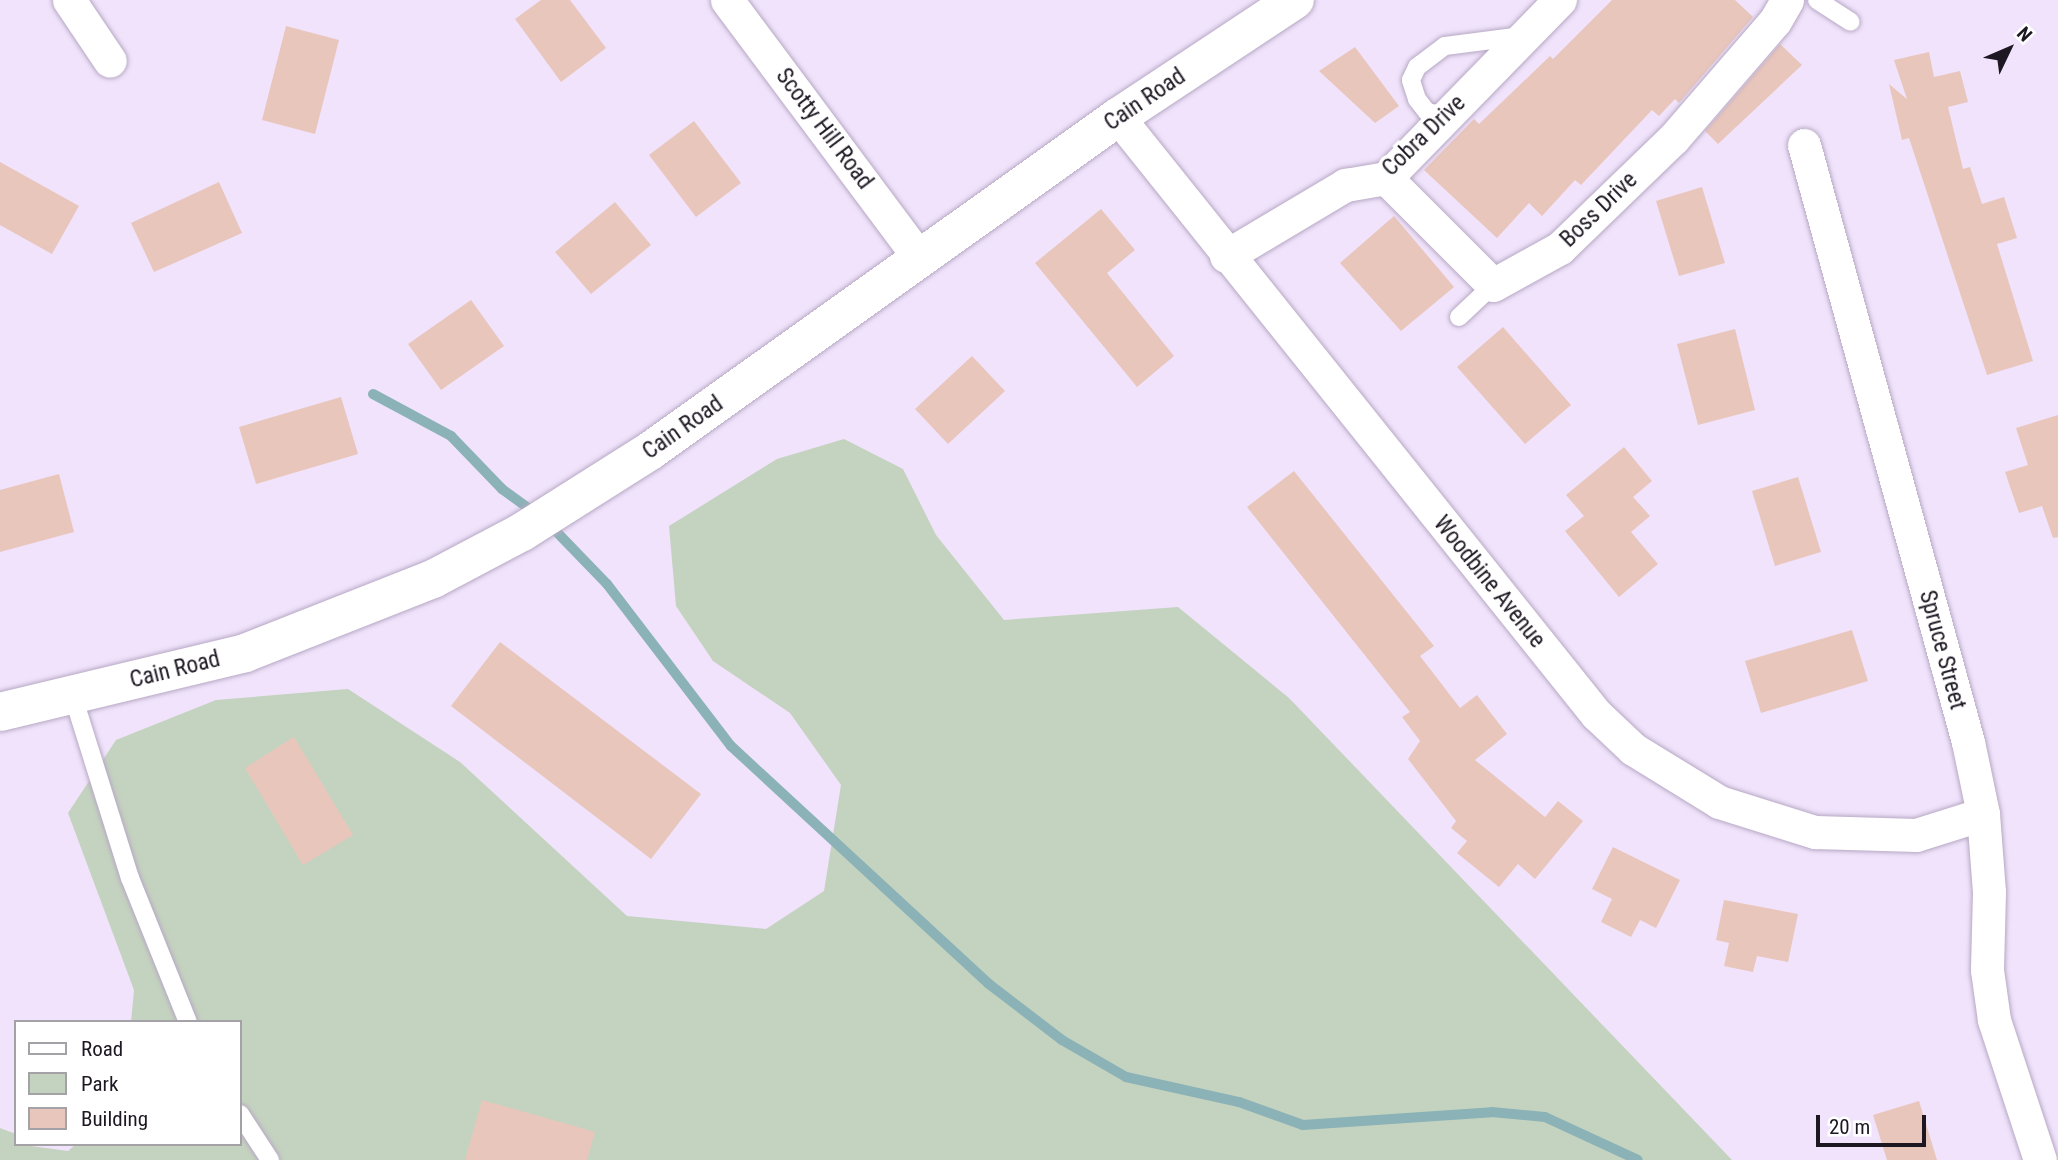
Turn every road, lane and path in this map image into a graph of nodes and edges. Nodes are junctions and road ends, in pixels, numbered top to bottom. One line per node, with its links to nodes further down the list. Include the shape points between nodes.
1 (69, 0): 9 (street)
2 (727, 0): 15 (street, Scotty Hill Road)
3 (1560, 0): 8 (street, Cobra Drive)
4 (1787, 0): 16 (street, Boss Drive, via 1775,22 1635,175 1560,248)
5 (1817, 0): 7 (lane)
6 (1279, 4): 11 (main road, Cain Road)
7 (1851, 22)
8 (1525, 35): 10 (street, Cobra Drive); 10 (lane, via 1445,46 1417,66 1411,79 1417,99 1427,112)
9 (110, 61)
10 (1447, 116): 13 (street, Cobra Drive)
11 (1118, 117): 14 (street, Woodbine Avenue); 15 (main road, Cain Road)
12 (1804, 145): 20 (street, Spruce Street)
13 (1386, 178): 14 (street, Cobra Drive, via 1345,185); 16 (street)
14 (1226, 256): 20 (street, Woodbine Avenue, via 1596,714 1633,749 1719,802 1815,832 1916,835)
15 (920, 259): 18 (main road, Cain Road, via 650,452 522,532 433,579 245,653)
16 (1493, 285): 17 (lane)
17 (1459, 317)
18 (72, 693): 19 (main road, Cain Road); 21 (lane, via 130,878)
19 (0, 712)
20 (1983, 814): 24 (street, Spruce Street, via 1989,892 1987,970 1994,1020)
21 (187, 1020)
22 (242, 1117): 23 (lane)
23 (270, 1160)
24 (2040, 1160)

